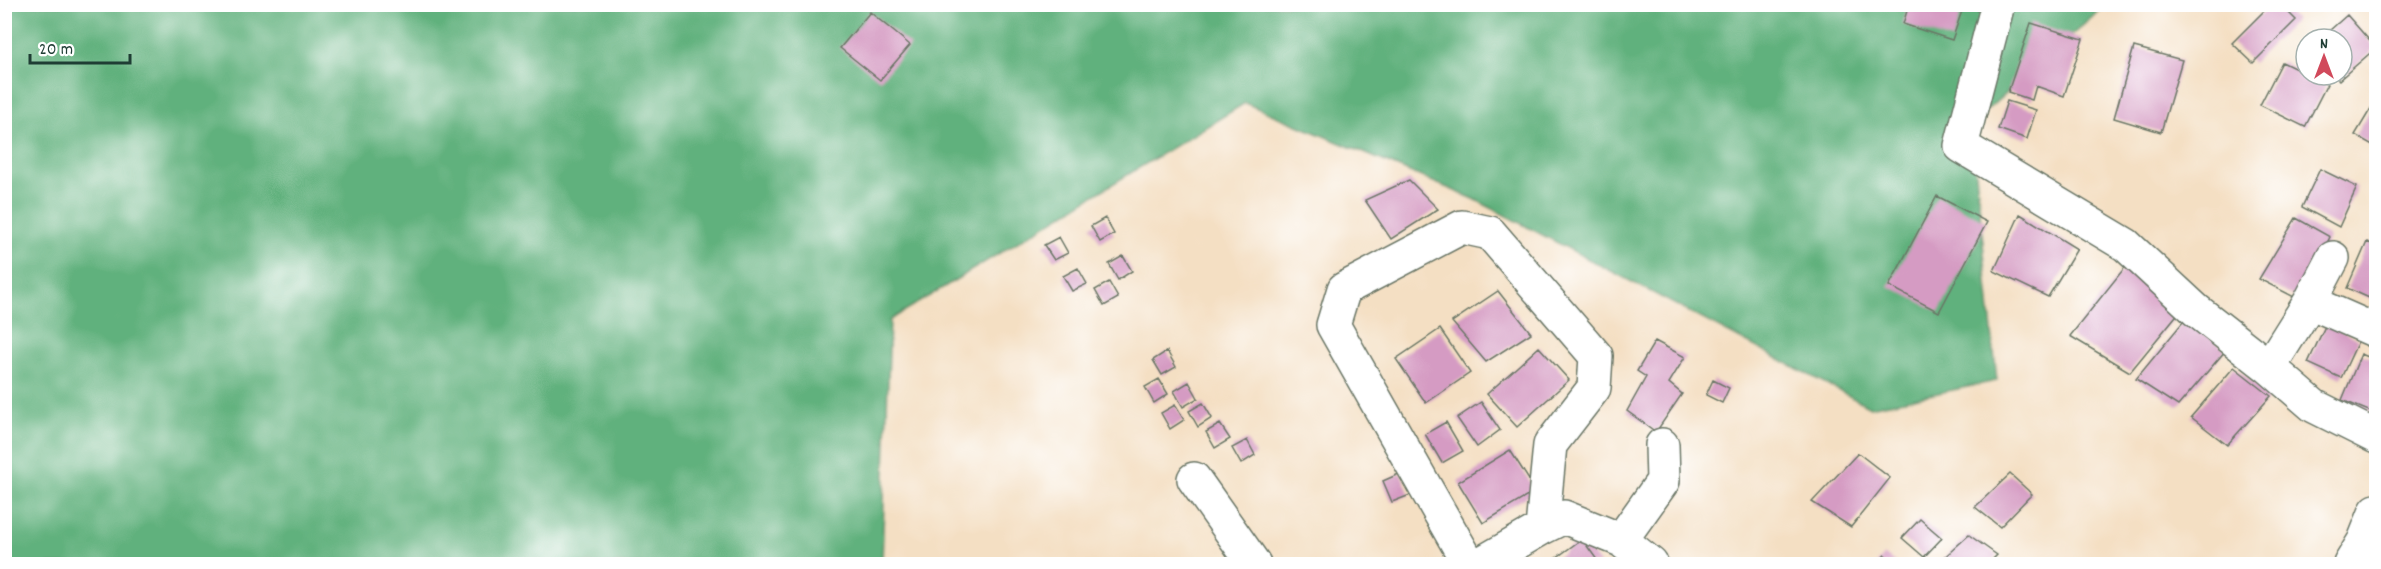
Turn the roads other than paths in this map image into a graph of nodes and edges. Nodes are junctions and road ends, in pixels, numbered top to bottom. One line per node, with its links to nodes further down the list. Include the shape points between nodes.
1 (1998, 4): 5 (street, via 1961,146 2126,245 2196,310)
2 (2333, 258): 3 (street)
3 (2310, 302): 4 (street); 5 (street)
4 (2376, 331)
5 (2269, 367): 6 (street, via 2314,406)
6 (2376, 437)
7 (1662, 445): 11 (street, via 1664,481)
8 (1194, 479): 12 (street)
9 (2376, 511): 16 (street)
10 (1542, 528): 11 (street, via 1564,517); 13 (street, via 1550,445 1594,388 1596,356 1490,233 1462,227 1344,289 1333,325); 14 (street)
11 (1621, 540): 15 (street)
12 (1254, 564)
13 (1469, 564)
14 (1480, 564)
15 (1651, 564)
16 (2349, 564)

